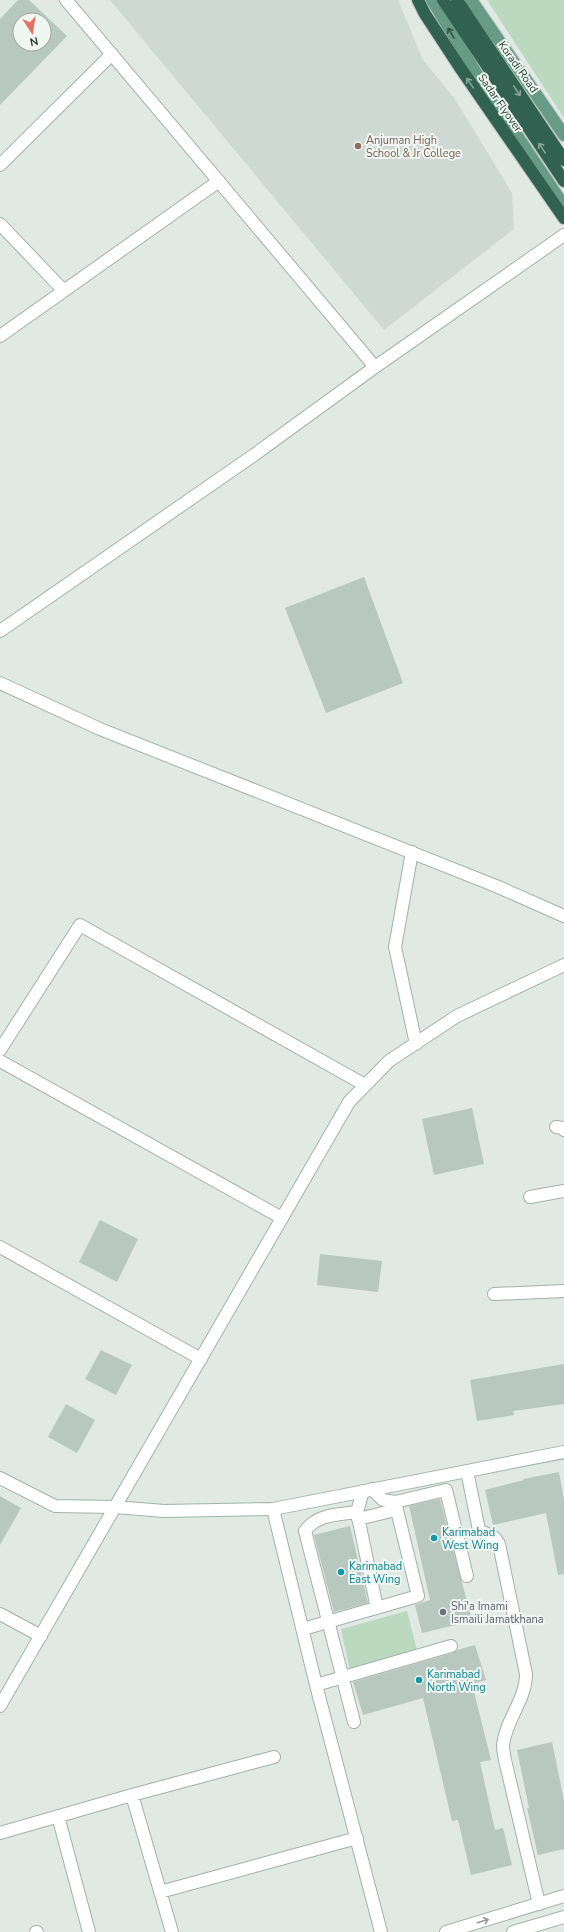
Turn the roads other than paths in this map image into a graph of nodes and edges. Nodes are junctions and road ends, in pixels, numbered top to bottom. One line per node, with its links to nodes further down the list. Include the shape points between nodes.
1 (66, 0): 7 (street)
2 (418, 0): 14 (highway, Sadar Flyover, one-way to 2, via 459,66)
3 (432, 0): 13 (main road, one-way to 3, via 489,94)
4 (443, 0): 11 (highway, Sadar Flyover, one-way to 4)
5 (457, 0): 9 (highway, Sadar Flyover, one-way to 9)
6 (471, 0): 8 (main road, Koradi Road)
7 (112, 54): 10 (street); 12 (street)
8 (564, 135)
9 (564, 160)
10 (0, 165)
11 (564, 181)
12 (219, 182): 17 (street); 19 (street)
13 (564, 206)
14 (564, 218)
15 (0, 224): 17 (street)
16 (564, 235): 19 (street)
17 (64, 291): 18 (street)
18 (0, 336)
19 (376, 367): 20 (street)
20 (0, 631)
21 (0, 683): 22 (street, via 100,729)
22 (412, 852): 23 (street); 25 (street, via 395,948)
23 (564, 916)
24 (564, 965): 25 (street, via 457,1016)
25 (416, 1044): 28 (street, via 389,1062)
26 (0, 1050): 28 (street, via 80,925)
27 (0, 1061): 31 (street)
28 (365, 1085): 31 (street, via 349,1102)
29 (564, 1192): 30 (street)
30 (530, 1197)
31 (282, 1218): 35 (street)
32 (0, 1247): 35 (street)
33 (564, 1291): 34 (street)
34 (494, 1294)
35 (200, 1359): 41 (street)
36 (564, 1452): 37 (street)
37 (467, 1471): 39 (street); 62 (street, via 480,1530 495,1538 500,1544 526,1674 524,1691 503,1744)
38 (0, 1478): 41 (street, via 55,1506)
39 (368, 1490): 40 (street); 42 (street); 43 (street)
40 (396, 1506): 43 (street); 44 (street, via 446,1490); 45 (street, via 418,1596)
41 (115, 1507): 42 (street, via 164,1511); 49 (street)
42 (273, 1509): 48 (street)
43 (357, 1516): 45 (street); 47 (street, via 319,1518 305,1531)
44 (467, 1576)
45 (377, 1608): 47 (street)
46 (0, 1614): 49 (street)
47 (328, 1622): 48 (street); 51 (street)
48 (303, 1629): 52 (street)
49 (41, 1636): 53 (street)
50 (451, 1646): 51 (street)
51 (343, 1677): 52 (street); 54 (street)
52 (316, 1684): 59 (street)
53 (0, 1706)
54 (354, 1722)
55 (274, 1758): 56 (street)
56 (132, 1795): 57 (street); 60 (street)
57 (58, 1816): 58 (street); 64 (street)
58 (0, 1834)
59 (357, 1838): 60 (street); 66 (street)
60 (160, 1892): 65 (street)
61 (564, 1896): 62 (street)
62 (539, 1904): 67 (street, one-way to 62)
63 (564, 1917): 68 (street)
64 (89, 1932)
65 (172, 1932)
66 (381, 1932)
67 (446, 1932)
68 (513, 1932)

